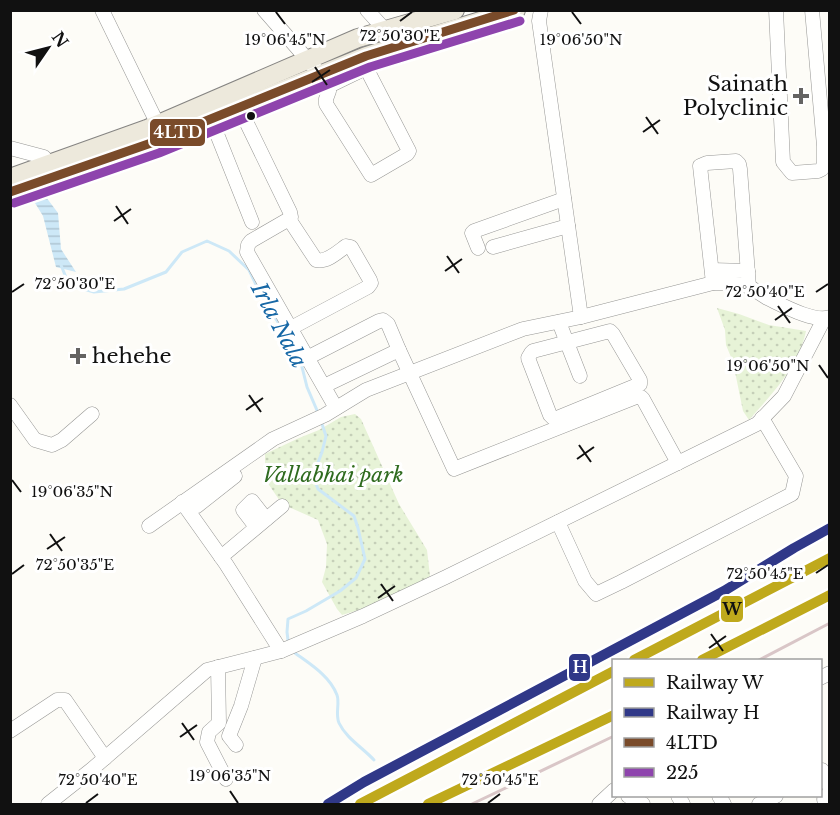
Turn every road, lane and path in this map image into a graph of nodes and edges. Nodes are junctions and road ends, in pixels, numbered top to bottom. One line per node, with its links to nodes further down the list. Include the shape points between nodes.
1 (102, 10): 15 (street)
2 (264, 10): 10 (street)
3 (367, 10): 9 (street)
4 (516, 10): 11 (main road)
5 (541, 10): 20 (street, via 538,21)
6 (776, 10): 7 (street, via 783,162 792,173 818,171 824,163)
7 (812, 10)
8 (445, 12): 9 (main road)
9 (385, 30): 10 (main road)
10 (308, 60): 12 (street); 15 (main road)
11 (363, 63): 12 (main road); 12 (street, via 409,151 374,174 369,173 326,104 329,91)
12 (324, 80): 13 (main road)
13 (239, 107): 14 (main road); 22 (street, via 290,212)
14 (212, 118): 15 (main road); 23 (street)
15 (161, 131): 17 (main road); 19 (main road)
16 (10, 148): 17 (street, via 44,158)
17 (48, 164): 18 (main road)
18 (14, 176)
19 (10, 192)
20 (564, 199): 21 (street); 24 (street)
21 (538, 208): 25 (street); 27 (street, via 474,231)
22 (289, 219): 34 (street, via 251,241 247,249); 34 (street, via 316,260 324,261 346,246 351,247 371,283)
23 (252, 222)
24 (568, 226): 25 (street); 31 (street)
25 (545, 232): 26 (street)
26 (493, 247)
27 (478, 248)
28 (713, 277): 29 (street); 29 (street, via 700,166 736,161 740,164); 30 (street)
29 (740, 278): 32 (street, via 768,298 809,316)
30 (596, 313): 31 (street); 35 (street)
31 (581, 317): 33 (street)
32 (827, 318): 47 (street, via 784,396)
33 (560, 322): 36 (street); 39 (street, via 523,329)
34 (291, 328): 38 (street)
35 (603, 332): 36 (street); 42 (street, via 613,334 640,380)
36 (567, 342): 40 (street); 44 (street, via 533,351 528,358 551,417)
37 (399, 350): 38 (street, via 388,324 381,320); 39 (street); 41 (street)
38 (308, 358): 41 (street)
39 (409, 373): 44 (street, via 454,469); 45 (street, via 366,390)
40 (580, 376)
41 (324, 386): 45 (street)
42 (623, 396): 44 (street); 48 (street, via 643,399)
43 (10, 405): 46 (street, via 35,440 52,445)
44 (590, 410)
45 (330, 412): 49 (street, via 273,439 200,498)
46 (93, 414)
47 (762, 418): 48 (street); 51 (street, via 796,476 792,494 621,582 596,594 585,580)
48 (678, 463): 51 (street)
49 (182, 502): 52 (street); 53 (street)
50 (282, 506): 53 (street)
51 (558, 522): 54 (street)
52 (149, 526)
53 (221, 557): 54 (street)
54 (281, 651): 55 (street)
55 (255, 658): 56 (street); 58 (street, via 229,736)
56 (218, 668): 59 (street, via 207,670); 60 (street, via 219,723 209,732 207,742)
57 (10, 731): 59 (street, via 57,700 65,700)
58 (237, 745)
59 (105, 758): 63 (street)
60 (226, 779)
61 (612, 792): 64 (street)
62 (830, 792): 65 (street)
63 (48, 804)
64 (599, 804)
65 (825, 804)

